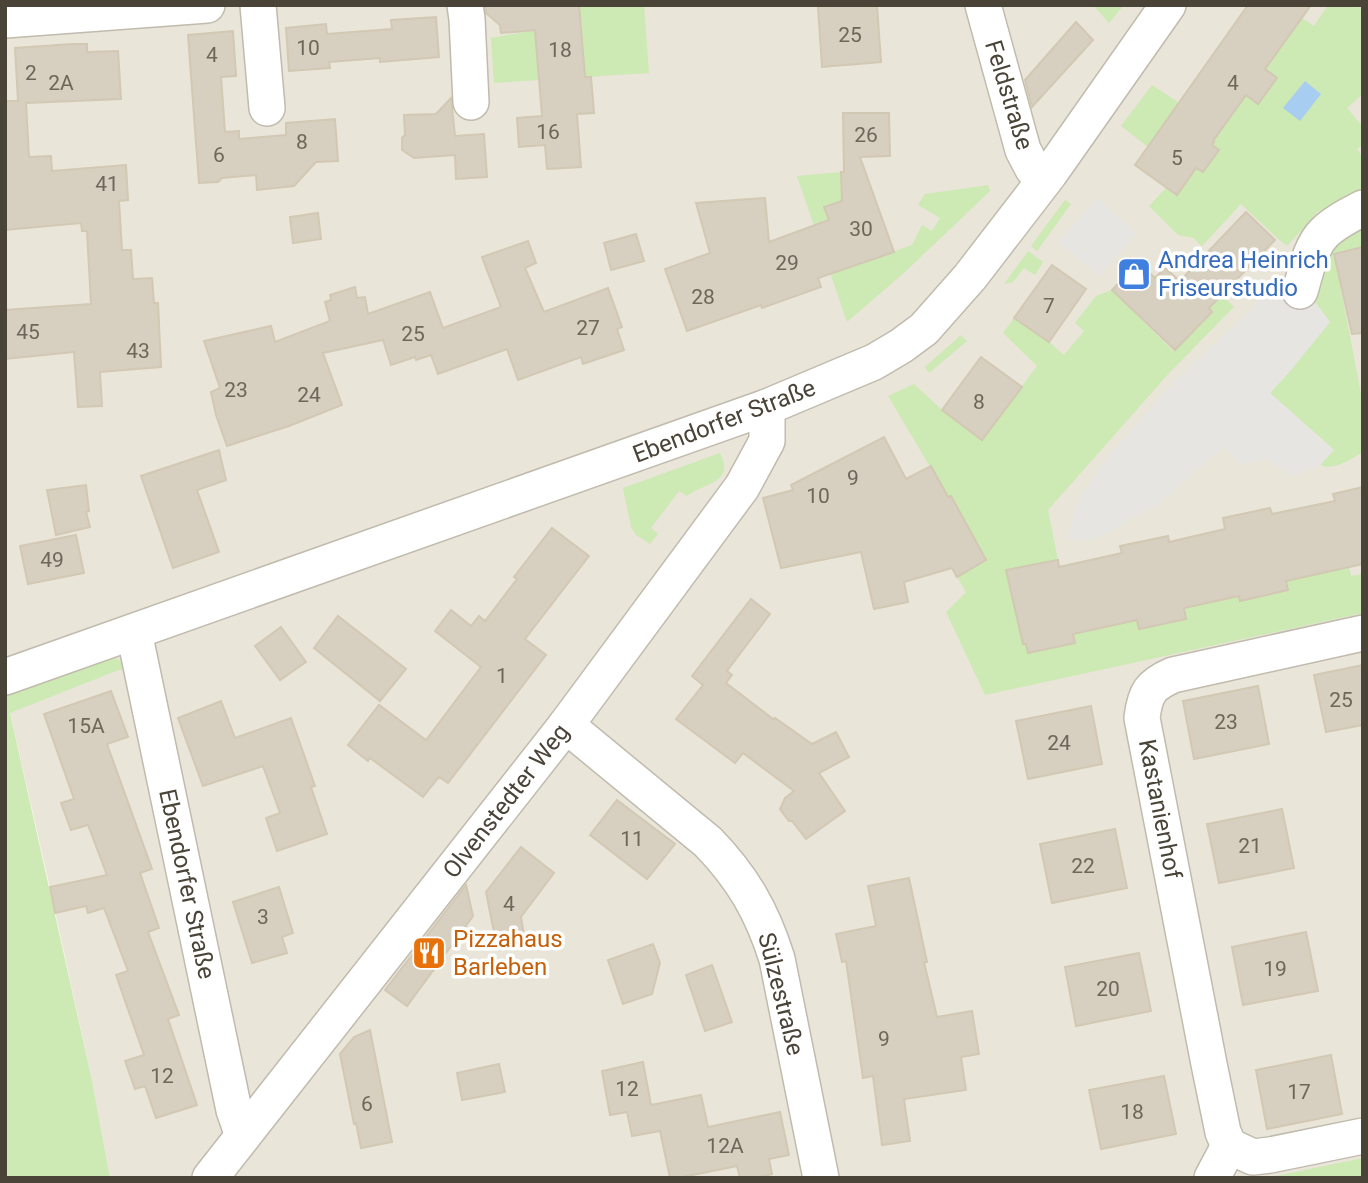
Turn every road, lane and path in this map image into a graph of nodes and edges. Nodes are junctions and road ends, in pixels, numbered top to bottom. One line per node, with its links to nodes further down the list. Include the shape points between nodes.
1 (207, 5): 6 (street)
2 (258, 5): 8 (street)
3 (465, 5): 7 (street)
4 (984, 5): 9 (street, Feldstraße, via 1023,149 1033,169)
5 (1168, 5): 9 (street, Ebendorfer Straße)
6 (5, 20)
7 (471, 102)
8 (267, 108)
9 (1045, 179): 12 (street, Ebendorfer Straße, via 924,329 874,362)
10 (1363, 208): 11 (street, via 1323,234)
11 (1300, 291)
12 (767, 407): 13 (street, Ebendorfer Straße); 16 (street, Olvenstedter Weg, via 767,441 743,487)
13 (134, 632): 15 (street, Ebendorfer Straße); 17 (street, Ebendorfer Straße)
14 (1363, 633): 19 (street, Kastanienhof, via 1173,674 1160,680 1144,703 1142,718)
15 (5, 677)
16 (566, 724): 17 (street, Olvenstedter Weg); 21 (street, Sülzestraße, via 708,842 755,903 778,959)
17 (243, 1136): 20 (street, Olvenstedter Weg)
18 (1363, 1136): 19 (street, via 1253,1157)
19 (1229, 1146): 22 (street)
20 (210, 1178)
21 (821, 1178)
22 (1212, 1178)

